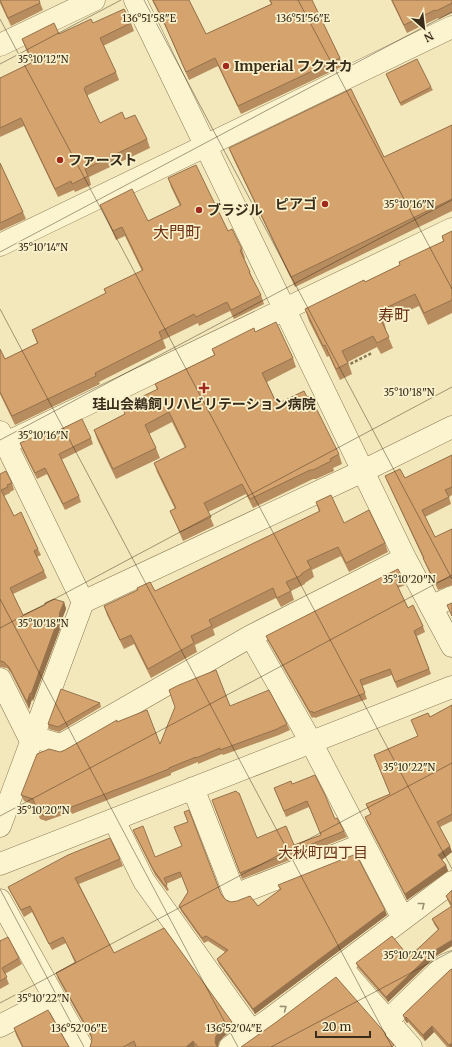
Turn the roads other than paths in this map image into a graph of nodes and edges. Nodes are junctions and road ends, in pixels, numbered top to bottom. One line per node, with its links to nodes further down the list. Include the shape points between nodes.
1 (94, 0): 4 (street)
2 (136, 0): 5 (street)
3 (452, 27): 5 (street)
4 (0, 45)
5 (206, 146): 7 (street); 8 (street)
6 (452, 229): 8 (street)
7 (0, 246)
8 (285, 309): 10 (street); 11 (street)
9 (452, 427): 11 (street)
10 (2, 440): 14 (street)
11 (363, 471): 12 (street); 14 (street)
12 (405, 558): 15 (street); 16 (street)
13 (452, 597): 15 (street)
14 (83, 602): 20 (street)
15 (431, 607): 17 (street)
16 (251, 636): 20 (street, via 61,745); 21 (street)
17 (452, 646)
18 (0, 679): 20 (street)
19 (452, 687): 21 (street)
20 (32, 739): 24 (street)
21 (311, 742): 22 (street); 25 (street)
22 (193, 788): 23 (street); 25 (street, via 235,894)
23 (114, 820): 26 (street); 35 (street, via 144,880)
24 (0, 826)
25 (364, 844): 29 (street)
26 (0, 864)
27 (452, 882): 29 (street, one-way to 27)
28 (0, 900): 32 (street)
29 (403, 919): 31 (street)
30 (452, 962): 33 (street, via 445,965)
31 (340, 966): 33 (street); 35 (street, one-way to 31)
32 (54, 998): 34 (street); 36 (street)
33 (388, 1020): 38 (street)
34 (0, 1026)
35 (252, 1032): 37 (street)
36 (82, 1047)
37 (230, 1047)
38 (412, 1047)

